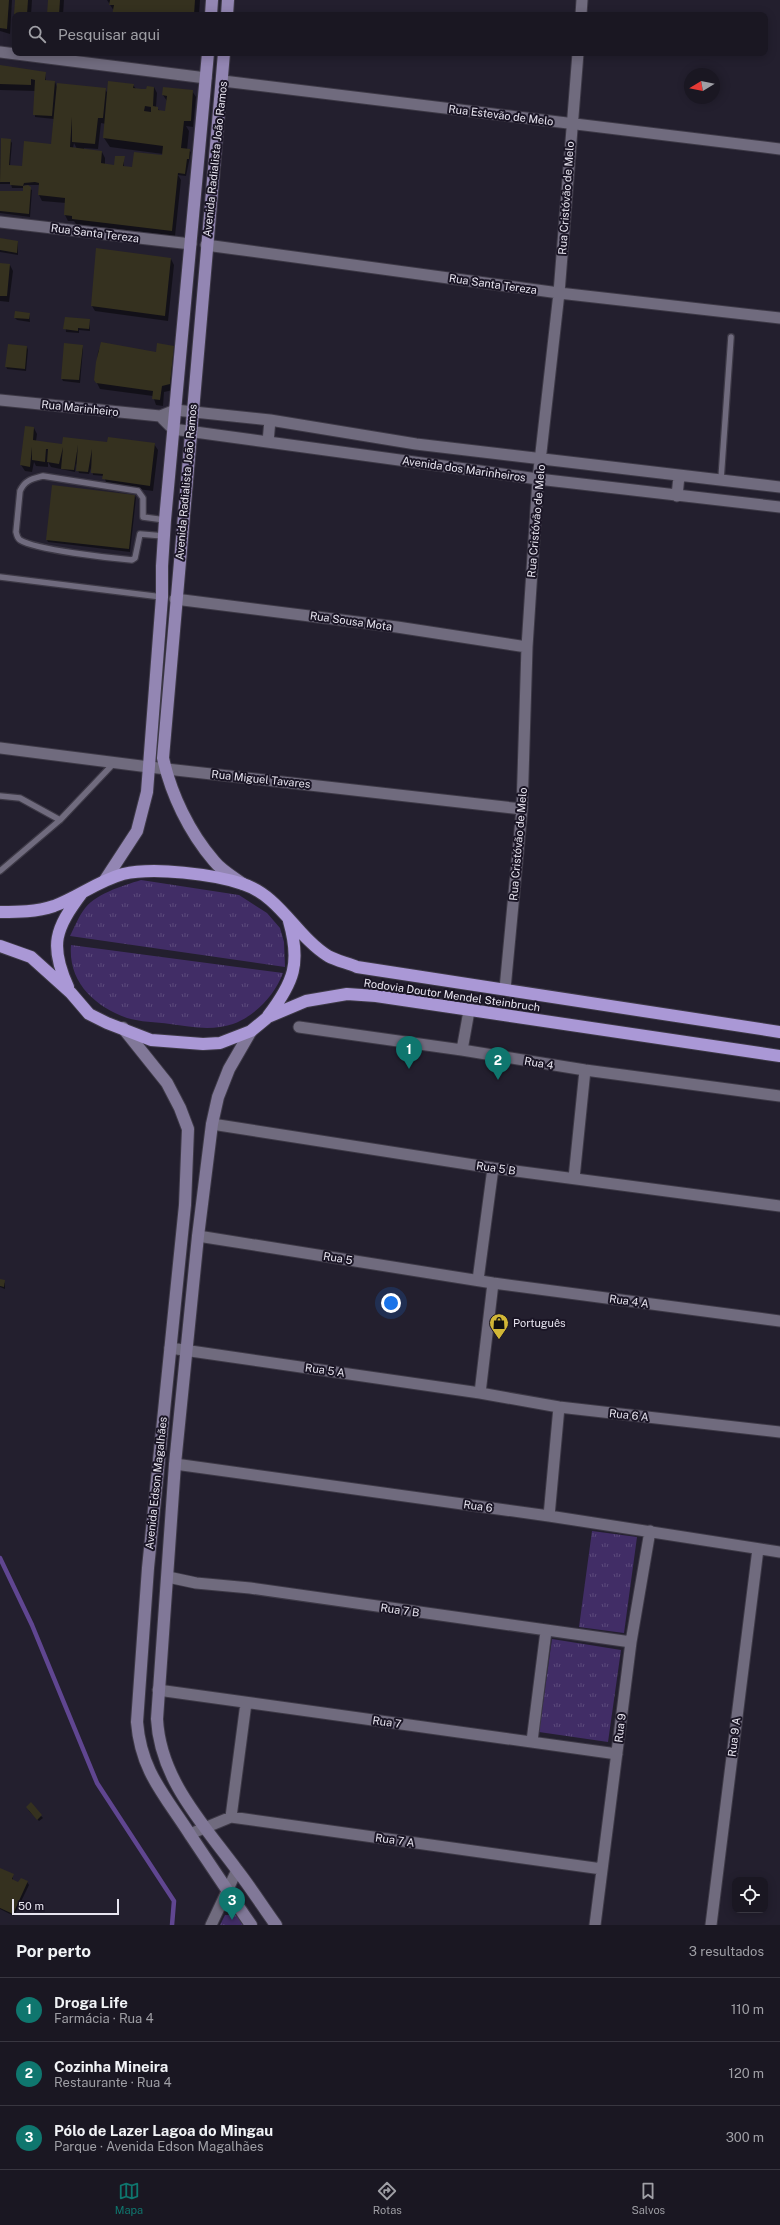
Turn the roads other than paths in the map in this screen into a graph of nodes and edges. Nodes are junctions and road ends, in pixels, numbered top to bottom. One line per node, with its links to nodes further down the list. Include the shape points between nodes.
1 (212, 0): 4 (main road)
2 (228, 0): 5 (main road)
3 (582, 0): 6 (street)
4 (211, 12)
5 (227, 12)
6 (581, 12)
7 (0, 52): 8 (street)
8 (12, 54)
9 (32, 56): 13 (street)
10 (208, 56): 13 (main road, Avenida Radialista João Ramos)
11 (224, 56): 14 (main road, Avenida Radialista João Ramos)
12 (578, 56): 15 (street, Rua Cristóvão de Melo)
13 (206, 78): 18 (main road, Avenida Radialista João Ramos)
14 (223, 81): 15 (street, Rua Estevão de Melo); 19 (main road, Avenida Radialista João Ramos)
15 (572, 123): 16 (street, Rua Estevão de Melo); 20 (street, Rua Cristóvão de Melo)
16 (780, 149)
17 (0, 222): 18 (street, Rua Santa Tereza)
18 (191, 244): 24 (main road, Avenida Radialista João Ramos)
19 (206, 245): 20 (street, Rua Santa Tereza); 25 (main road, Avenida Radialista João Ramos)
20 (559, 293): 21 (street, Rua Santa Tereza); 32 (street, Rua Cristóvão de Melo)
21 (780, 318)
22 (731, 337): 36 (lane)
23 (0, 400): 26 (street, Rua Marinheiro)
24 (175, 410): 25 (street, Avenida dos Marinheiros); 26 (street, Rua Marinheiro); 28 (main road, Avenida Radialista João Ramos)
25 (193, 412): 27 (street, Avenida dos Marinheiros); 29 (main road, Avenida Radialista João Ramos)
26 (160, 416): 28 (street)
27 (270, 420): 30 (street); 31 (street, Avenida dos Marinheiros)
28 (173, 429): 29 (street, Avenida dos Marinheiros); 40 (main road, Avenida Radialista João Ramos)
29 (192, 431): 30 (street, Avenida dos Marinheiros); 44 (main road, Avenida Radialista João Ramos)
30 (268, 442): 33 (street, Avenida dos Marinheiros)
31 (416, 444): 32 (street, Avenida dos Marinheiros); 33 (street)
32 (541, 458): 34 (street, Avenida dos Marinheiros); 35 (street, Rua Cristóvão de Melo)
33 (415, 463): 35 (street, Avenida dos Marinheiros)
34 (679, 476): 36 (street, Avenida dos Marinheiros); 38 (street)
35 (538, 479): 38 (street, Avenida dos Marinheiros); 45 (street, Rua Cristóvão de Melo)
36 (721, 480): 37 (street, Avenida dos Marinheiros)
37 (780, 487)
38 (677, 496): 39 (street, Avenida dos Marinheiros)
39 (780, 507)
40 (165, 520): 41 (main road, Avenida Radialista João Ramos); 41 (lane, via 143,517 143,498 138,491 43,476 28,480 20,491 16,532 21,540 37,546 132,560 135,558 140,534)
41 (164, 536): 43 (main road, Avenida Radialista João Ramos)
42 (0, 577): 43 (lane)
43 (162, 597): 48 (main road, Avenida Radialista João Ramos)
44 (175, 599): 45 (street, Rua Sousa Mota, via 390,626); 49 (main road, Avenida Radialista João Ramos, via 163,743)
45 (527, 647): 51 (street, Rua Cristóvão de Melo)
46 (0, 748): 47 (street, Rua Miguel Tavares)
47 (115, 762): 48 (street, Rua Miguel Tavares); 52 (lane)
48 (149, 767): 49 (street, Rua Miguel Tavares); 54 (main road, Avenida Radialista João Ramos, via 147,792 137,831)
49 (165, 769): 51 (street, Rua Miguel Tavares); 55 (main road, Avenida Radialista João Ramos, via 172,791 194,833 214,862)
50 (0, 796): 52 (lane, via 20,798)
51 (522, 809): 60 (street, Rua Cristóvão de Melo)
52 (60, 820): 53 (lane)
53 (0, 871)
54 (105, 880): 55 (highway, Rodovia Doutor Mendel Steinbruch, via 140,871 168,872); 56 (highway, Rodovia Doutor Mendel Steinbruch)
55 (244, 884): 58 (highway, Rodovia Doutor Mendel Steinbruch, via 276,904)
56 (84, 891): 57 (highway, Rodovia Doutor Mendel Steinbruch, via 54,906 26,912); 61 (highway, via 61,923 57,938 58,963)
57 (0, 912)
58 (288, 920): 60 (highway, Rodovia Doutor Mendel Steinbruch, via 329,956 357,967); 63 (highway, via 295,942 294,973 285,995)
59 (0, 946): 61 (highway, via 31,957)
60 (505, 989): 67 (highway, Rodovia Doutor Mendel Steinbruch)
61 (71, 993): 65 (highway, Rodovia Doutor Mendel Steinbruch, via 89,1014)
62 (469, 1011): 63 (highway, Rodovia Doutor Mendel Steinbruch, via 376,996 347,994 306,1001); 68 (street); 69 (highway, Rodovia Doutor Mendel Steinbruch)
63 (268, 1017): 66 (highway, Rodovia Doutor Mendel Steinbruch)
64 (299, 1027): 68 (street, Rua 4)
65 (123, 1028): 66 (highway, Rodovia Doutor Mendel Steinbruch, via 151,1040 203,1044 220,1043); 80 (street, Avenida Edson Magalhães, via 167,1083 188,1129 185,1205)
66 (251, 1031): 72 (street, Avenida Edson Magalhães, via 229,1069 218,1097)
67 (780, 1032)
68 (462, 1050): 70 (street, Rua 4)
69 (780, 1056)
70 (585, 1070): 71 (street, Rua 4); 74 (street)
71 (780, 1096)
72 (212, 1124): 73 (street, Rua 5 B); 76 (street, Avenida Edson Magalhães)
73 (493, 1168): 74 (street, Rua 5 B); 77 (street)
74 (574, 1178): 75 (street, Rua 5 B)
75 (780, 1206)
76 (198, 1236): 77 (street, Rua 5); 81 (street, Avenida Edson Magalhães)
77 (478, 1280): 78 (street, Rua 4 A)
78 (493, 1283): 79 (street, Rua 4 A); 82 (street)
79 (780, 1321)
80 (170, 1348): 81 (street, Rua 5 A); 90 (street, Avenida Edson Magalhães)
81 (188, 1350): 82 (street, Rua 5 A); 85 (street, Avenida Edson Magalhães)
82 (480, 1393): 83 (street, Rua 6 A)
83 (559, 1407): 84 (street, Rua 6 A); 86 (street)
84 (780, 1432)
85 (175, 1464): 86 (street, Rua 6); 91 (street, Avenida Edson Magalhães)
86 (549, 1516): 87 (street, Rua 6)
87 (650, 1531): 88 (street, Rua 6); 93 (street, Rua 9)
88 (758, 1549): 89 (street, Rua 6); 108 (street, Rua 9 A)
89 (780, 1552)
90 (148, 1568): 91 (street); 100 (street, Avenida Edson Magalhães, via 138,1737 142,1756 161,1792)
91 (168, 1577): 92 (street, Rua 7 B); 94 (street, Avenida Edson Magalhães)
92 (546, 1631): 93 (street, Rua 7 B); 96 (street)
93 (631, 1642): 97 (street, Rua 9)
94 (158, 1690): 95 (street, Rua 7); 99 (street, Avenida Edson Magalhães, via 157,1719 160,1746 167,1768)
95 (246, 1703): 96 (street, Rua 7); 98 (street)
96 (532, 1741): 97 (street, Rua 7)
97 (617, 1754): 101 (street, Rua 9)
98 (231, 1817): 99 (street, Rua 7 A); 101 (street, Rua 7 A)
99 (204, 1827): 100 (street, Rua 7 A); 102 (street, Avenida Edson Magalhães)
100 (190, 1834): 103 (street, Avenida Edson Magalhães)
101 (602, 1869): 107 (street, Rua 9)
102 (237, 1870): 103 (street); 106 (street, Avenida Edson Magalhães)
103 (227, 1890): 104 (street); 105 (street, Avenida Edson Magalhães)
104 (211, 1925)
105 (251, 1925)
106 (276, 1925)
107 (595, 1925)
108 (711, 1925)

